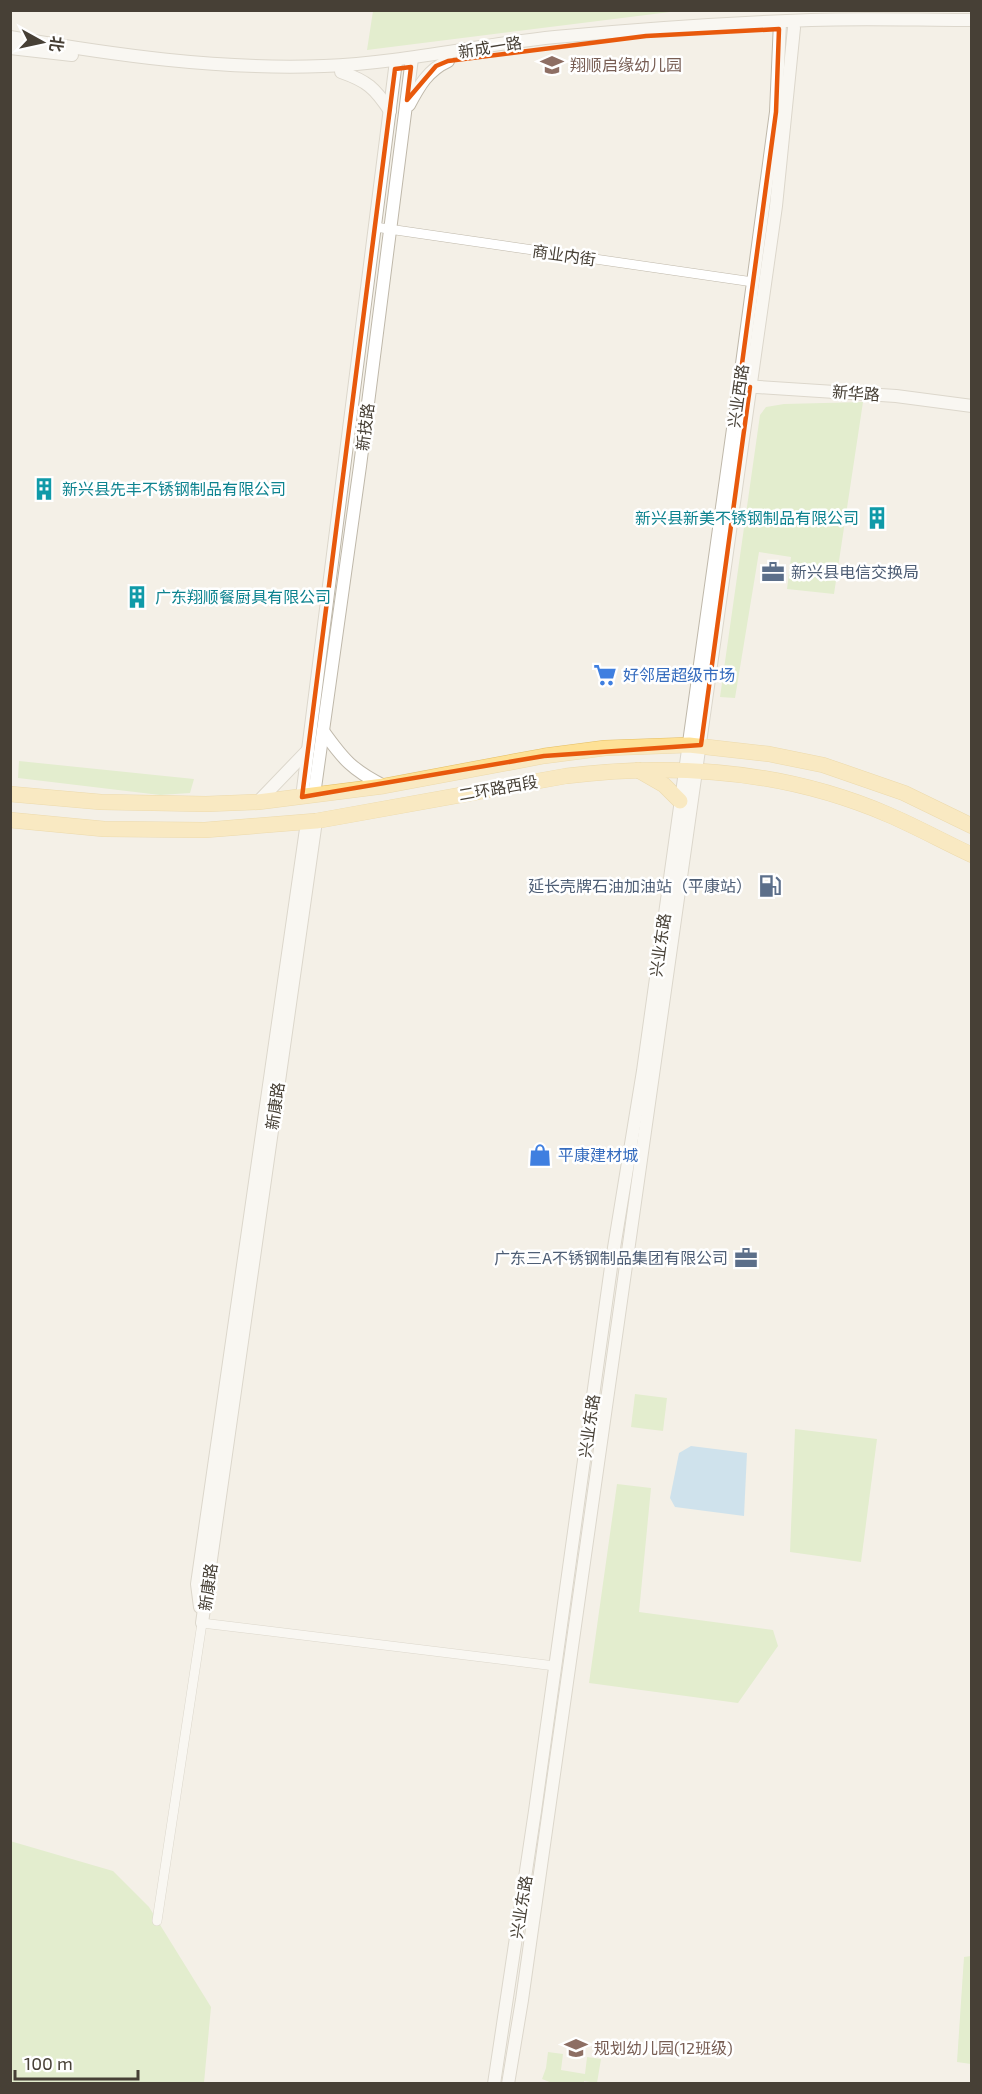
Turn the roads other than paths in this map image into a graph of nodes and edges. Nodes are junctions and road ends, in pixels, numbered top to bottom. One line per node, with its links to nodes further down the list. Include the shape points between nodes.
1 (972, 20): 2 (street, 新成一路, via 813,20)
2 (780, 25): 3 (street, 新成一路); 7 (street, 新成一路, via 551,45); 8 (street, 新成一路, via 645,28 550,38); 15 (street, 兴业西路, via 776,112)
3 (794, 28): 4 (street, 新成一路); 16 (street, 兴业西路, via 776,206)
4 (972, 28)
5 (10, 37): 9 (street, 新成一路, via 219,66)
6 (10, 48): 10 (street, 新成一路, via 219,73)
7 (448, 60): 8 (street, 新成一路); 12 (street, via 436,66)
8 (412, 62): 9 (street, 新成一路); 12 (street, 新技路)
9 (396, 65): 10 (street, 新成一路); 11 (street, 新技路)
10 (341, 72): 11 (street, via 360,78 375,89)
11 (390, 111): 13 (street, 新技路)
12 (405, 111): 14 (street, 新技路)
13 (375, 226): 14 (street, 商业内街); 20 (street, 新技路)
14 (390, 229): 15 (street, 商业内街); 18 (street, 新技路)
15 (753, 282): 16 (street, 兴业西路)
16 (745, 386): 17 (street, 新华路, via 896,396); 19 (street, 兴业西路)
17 (972, 406)
18 (323, 730): 23 (street, via 343,758 364,776); 25 (street, 新技路)
19 (695, 745): 21 (street, 兴业西路); 23 (main road, 二环路西段, via 605,748 544,756); 30 (main road, 二环路西段, via 823,765 904,793)
20 (308, 750): 25 (street, 新技路); 27 (street)
21 (691, 769): 22 (main road, 二环路西段); 26 (street, 兴业东路); 31 (main road, 二环路西段, via 792,783 826,793 889,815); 36 (street, 兴业东路)
22 (638, 770): 26 (main road, via 664,785); 29 (main road, 二环路西段, via 566,776)
23 (384, 786): 25 (main road, 二环路西段)
24 (10, 794): 27 (main road, 二环路西段, via 101,802)
25 (308, 796): 27 (main road, 二环路西段)
26 (680, 801): 33 (street, 兴业东路)
27 (258, 802)
28 (10, 820): 29 (main road, 二环路西段, via 104,829 194,830)
29 (312, 821): 32 (street, 新康路, via 197,1584)
30 (972, 826)
31 (972, 855)
32 (202, 1623): 33 (street); 34 (street)
33 (555, 1666): 35 (street, 兴业东路)
34 (157, 1921)
35 (494, 2084)
36 (508, 2084)

